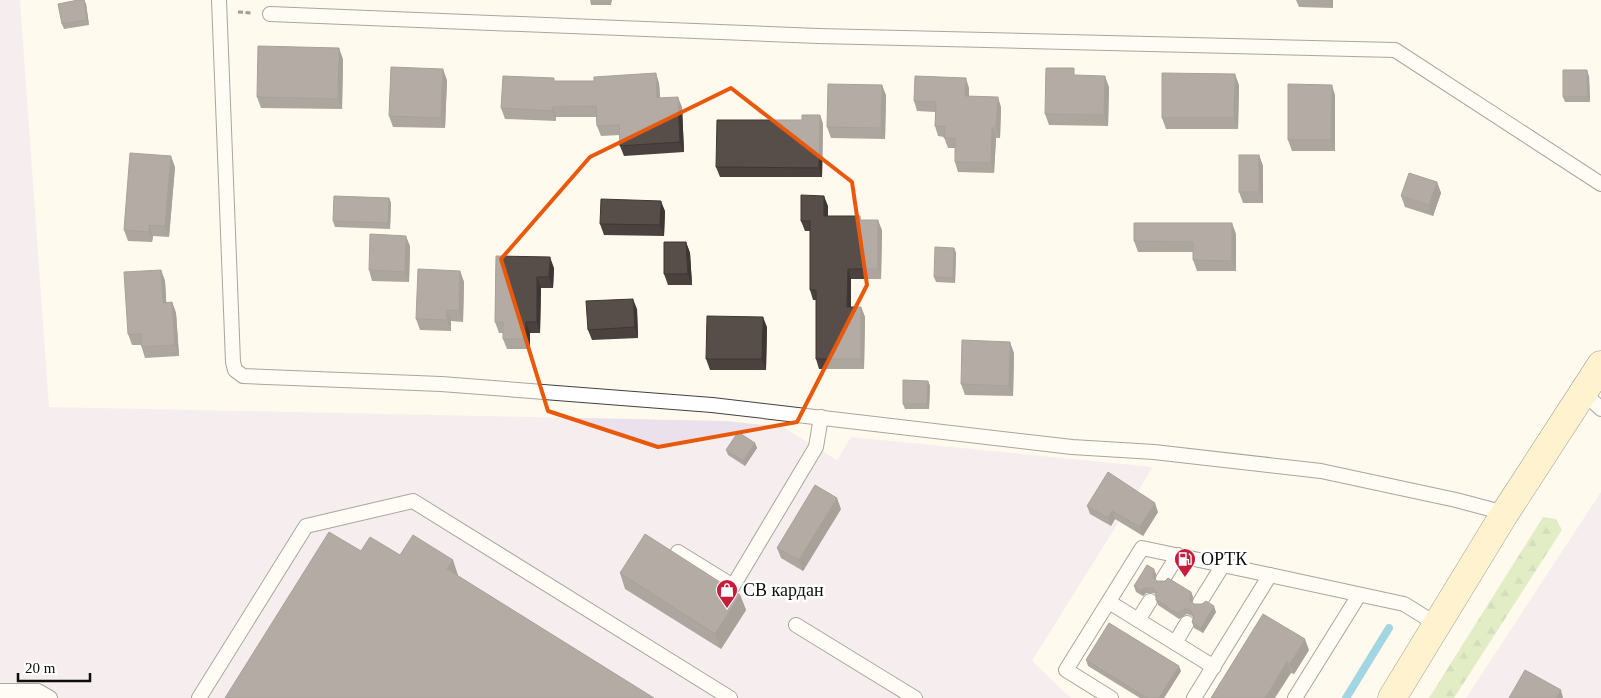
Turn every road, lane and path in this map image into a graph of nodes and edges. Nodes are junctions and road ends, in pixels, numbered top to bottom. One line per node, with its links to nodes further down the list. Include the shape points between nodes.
1 (220, 6): 2 (path); 6 (lane, via 233,362 235,370 242,376 441,384 712,405)
2 (270, 14): 3 (lane, via 818,36 1395,50)
3 (1601, 184)
4 (1600, 367): 5 (street)
5 (1592, 400): 7 (street)
6 (821, 417): 7 (lane, via 1072,447 1154,452 1321,471); 8 (lane, via 816,447 734,586)
7 (1506, 513): 20 (street)
8 (678, 552)
9 (1178, 556): 10 (lane); 12 (lane); 15 (lane, via 1142,548)
10 (1223, 565): 11 (lane); 16 (lane)
11 (1270, 575): 13 (lane); 22 (lane)
12 (1164, 579)
13 (1359, 594): 20 (lane, via 1404,604); 30 (lane)
14 (1150, 601): 17 (lane)
15 (1109, 602): 17 (lane); 28 (lane, via 1066,670)
16 (1200, 602)
17 (1138, 620): 21 (lane)
18 (1187, 623): 21 (lane)
19 (796, 624): 27 (lane)
20 (1438, 624): 31 (street)
21 (1175, 642): 22 (lane)
22 (1214, 667): 29 (lane)
23 (0, 692): 24 (lane, via 38,691)
24 (50, 698)
25 (199, 698): 26 (lane, via 306,526 413,501)
26 (730, 698)
27 (916, 698)
28 (1112, 698)
29 (1194, 698)
30 (1295, 698)
31 (1392, 698)

